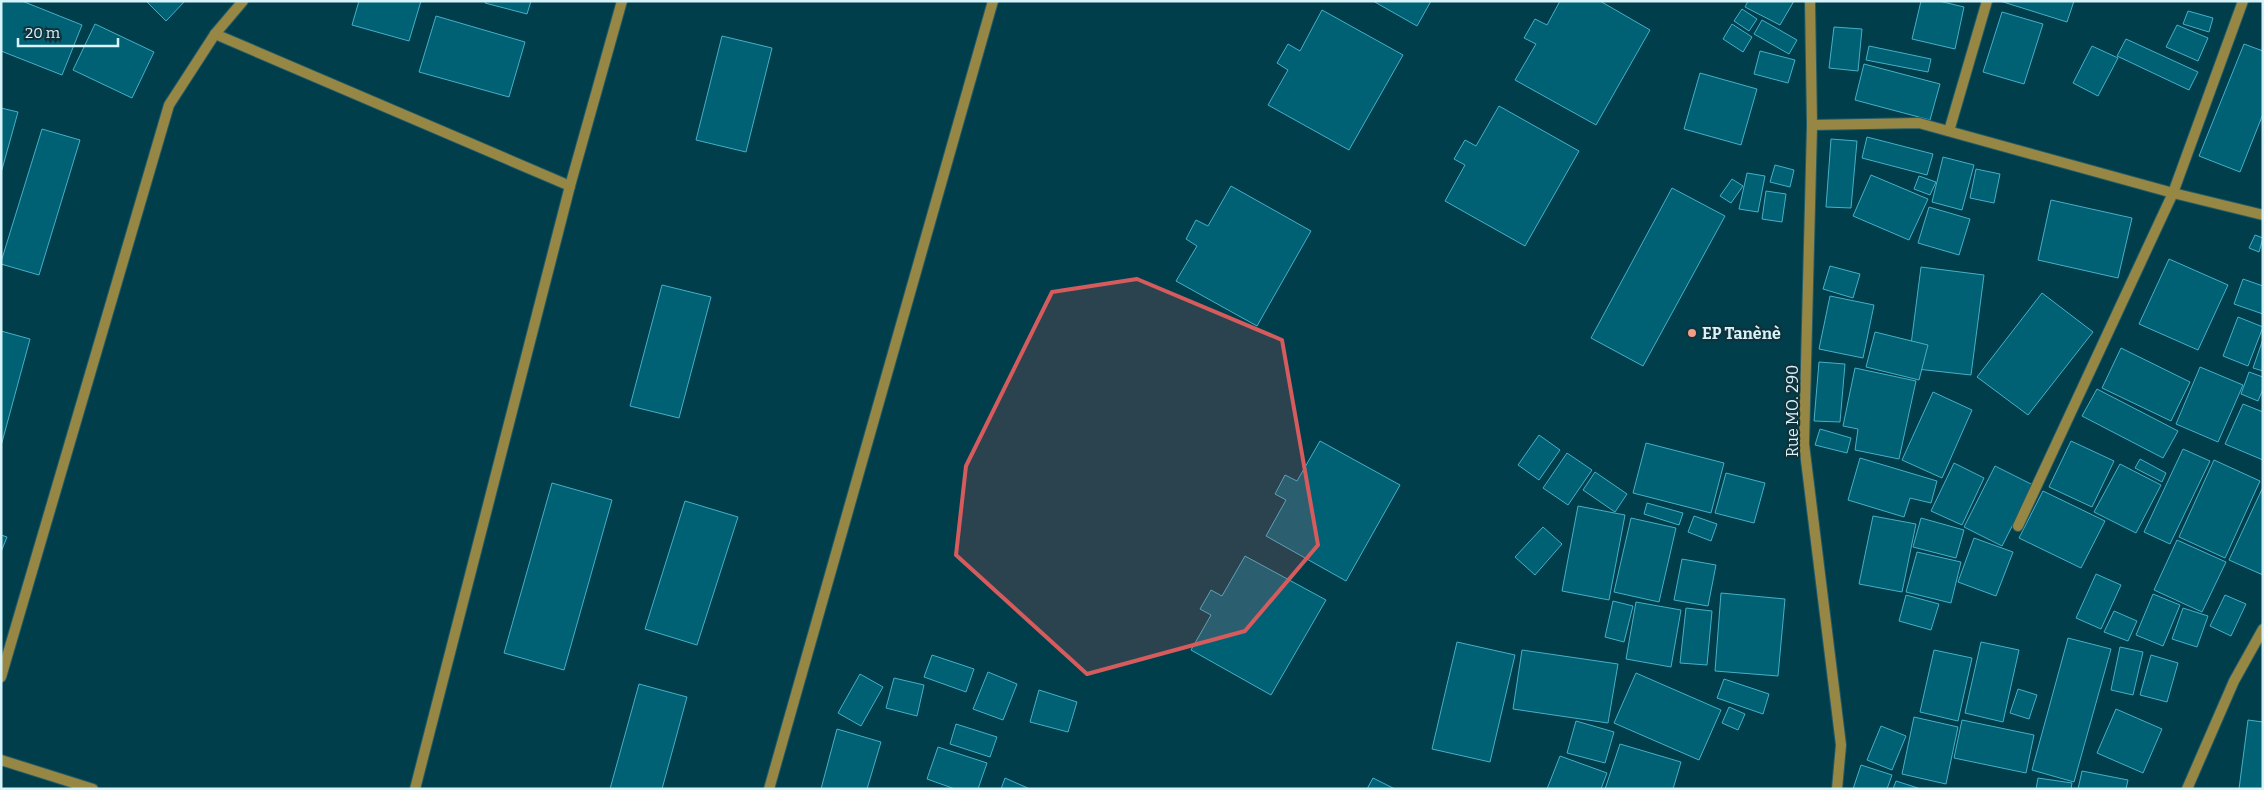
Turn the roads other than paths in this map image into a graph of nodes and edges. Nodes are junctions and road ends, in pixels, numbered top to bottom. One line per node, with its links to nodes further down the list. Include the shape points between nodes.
1 (243, 1): 7 (street)
2 (622, 1): 10 (street)
3 (993, 1): 19 (street)
4 (1810, 1): 8 (street, Rue MO. 290)
5 (1987, 1): 9 (street)
6 (2243, 1): 11 (street)
7 (215, 34): 10 (street); 15 (street, via 169,105)
8 (1812, 125): 9 (street, via 1919,123); 20 (street, Rue MO. 290, via 1804,444 1841,745)
9 (1950, 131): 11 (street)
10 (570, 186): 18 (street)
11 (2173, 193): 12 (street); 13 (street)
12 (2263, 215)
13 (2018, 526)
14 (2263, 629): 21 (street, via 2234,681)
15 (1, 677)
16 (1, 760): 17 (street)
17 (93, 789)
18 (415, 789)
19 (769, 789)
20 (1837, 789)
21 (2187, 789)

